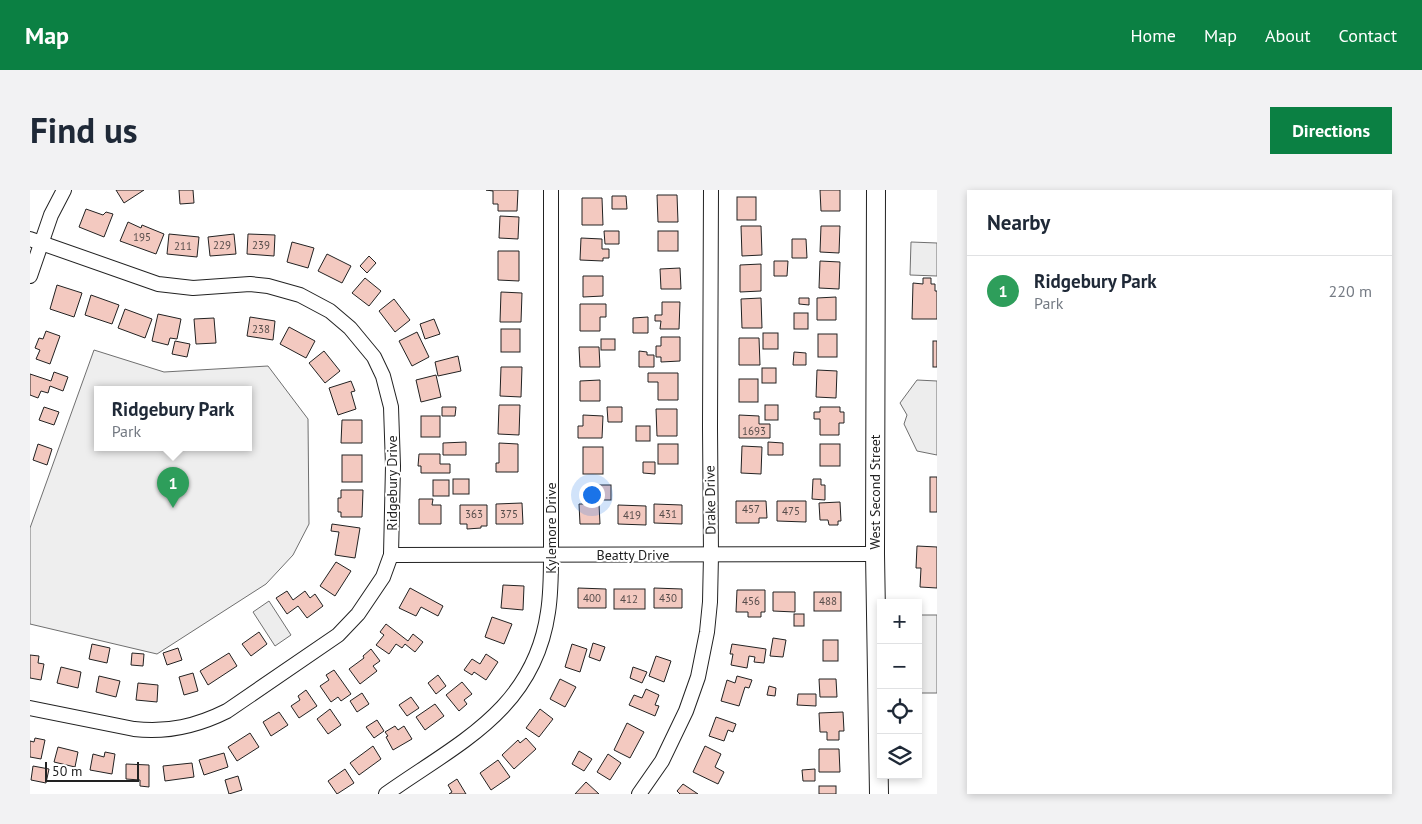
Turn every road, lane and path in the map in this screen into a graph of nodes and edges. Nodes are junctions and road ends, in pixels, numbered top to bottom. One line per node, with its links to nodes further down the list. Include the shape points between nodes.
1 (64, 190): 5 (street)
2 (551, 190): 9 (street, Kylemore Drive)
3 (711, 190): 10 (street, Drake Drive)
4 (876, 190): 7 (main road, West Second Street)
5 (36, 241): 6 (street); 8 (street, Ridgebury Drive, via 158,284 193,288 250,284 284,289 314,301 343,321 374,357 391,407)
6 (30, 276)
7 (875, 554): 10 (street, Beatty Drive); 14 (main road, West Second Street)
8 (391, 555): 9 (street, Beatty Drive); 11 (street, Ridgebury Drive, via 383,577 338,635 209,720 178,729 149,731)
9 (551, 555): 10 (street, Beatty Drive); 12 (street, Kylemore Drive, via 548,614 542,638 534,661 512,698 477,732)
10 (711, 555): 13 (street, Drake Drive, via 708,632 698,678 670,746)
11 (30, 708)
12 (386, 794)
13 (639, 794)
14 (879, 794)

